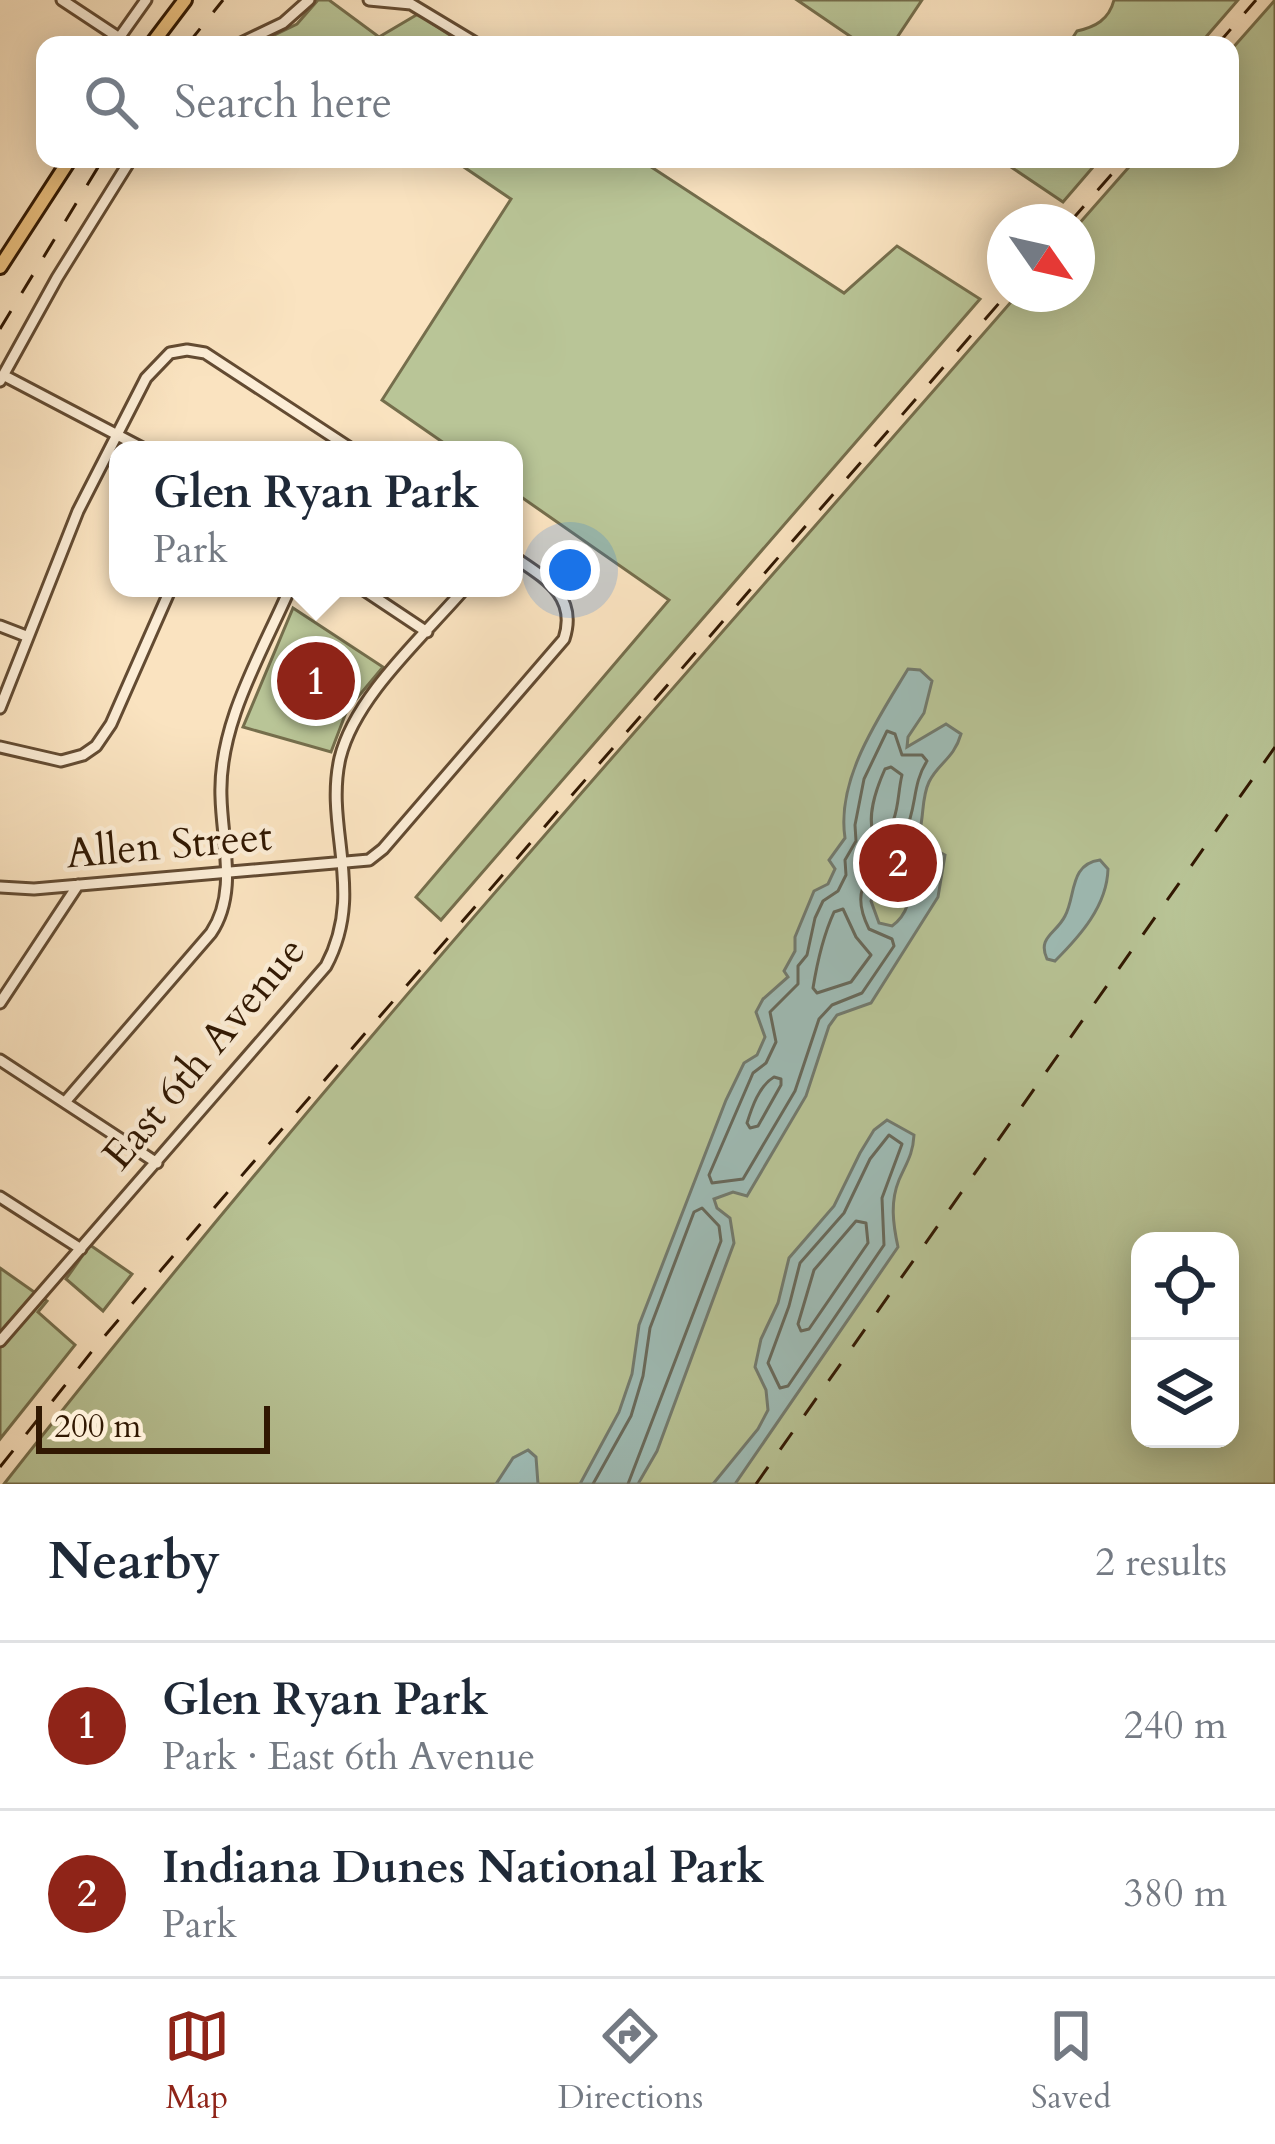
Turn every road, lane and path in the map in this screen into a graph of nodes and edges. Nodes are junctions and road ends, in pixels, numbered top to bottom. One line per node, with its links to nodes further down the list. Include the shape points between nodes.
1 (62, 0): 6 (street)
2 (146, 0): 7 (street)
3 (185, 0): 8 (main road)
4 (309, 0): 9 (street)
5 (368, 0): 10 (street, via 411,4)
6 (116, 36)
7 (120, 36)
8 (158, 36)
9 (256, 36)
10 (464, 36)
11 (64, 168): 13 (main road)
12 (125, 168): 14 (street)
13 (0, 267)
14 (2, 378): 15 (street)
15 (115, 434): 16 (street); 17 (street); 18 (street, via 149,372 170,353 194,350)
16 (112, 441)
17 (129, 441)
18 (339, 441)
19 (109, 448): 27 (street)
20 (523, 563): 30 (street, via 565,602 567,630 553,655 383,849)
21 (167, 597): 29 (street, via 96,746 62,761)
22 (286, 597): 31 (street, via 224,754)
23 (375, 597): 26 (street)
24 (457, 597): 26 (street, East 6th Avenue)
25 (0, 626): 27 (street)
26 (428, 632): 30 (street, East 6th Avenue, via 361,709 346,739 338,773)
27 (26, 636): 28 (street)
28 (0, 708)
29 (0, 747)
30 (343, 864): 31 (street, Allen Street); 37 (street, East 6th Avenue, via 342,926 326,967)
31 (226, 874): 32 (street, Allen Street); 36 (street, via 226,900 212,933)
32 (79, 885): 33 (street, Allen Street); 34 (street)
33 (0, 887)
34 (0, 1004)
35 (0, 1060): 36 (street)
36 (64, 1102): 37 (street)
37 (157, 1162): 39 (street, East 6th Avenue)
38 (0, 1197): 39 (street)
39 (81, 1249): 40 (street, East 6th Avenue)
40 (1, 1339)

